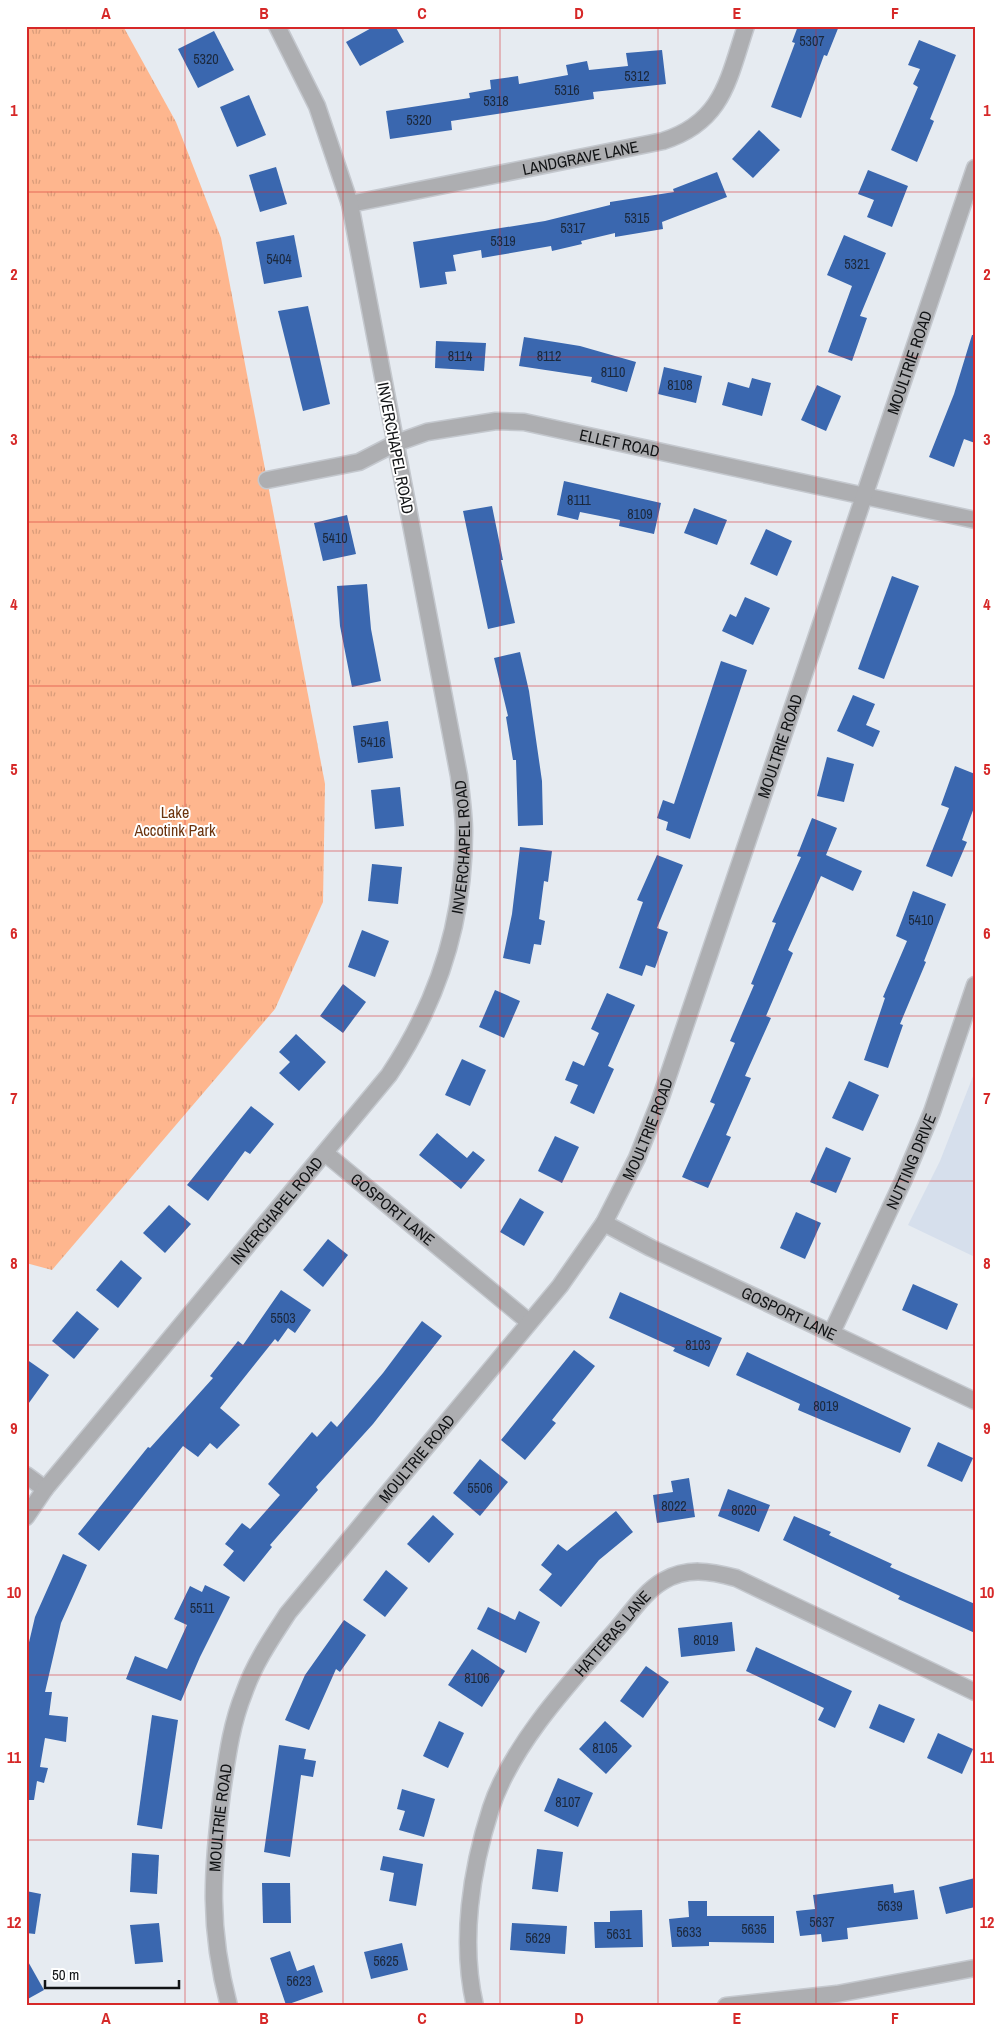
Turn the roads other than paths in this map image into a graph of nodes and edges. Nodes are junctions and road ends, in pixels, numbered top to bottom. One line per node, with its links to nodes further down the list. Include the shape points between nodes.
1 (277, 26): 4 (street, INVERCHAPEL ROAD, via 317,106)
2 (746, 26): 4 (street, LANDGRAVE LANE, via 721,95 702,121 681,135)
3 (975, 168): 7 (street, MOULTRIE ROAD)
4 (350, 204): 5 (street, INVERCHAPEL ROAD)
5 (396, 443): 6 (street, ELLET ROAD, via 359,462); 7 (street, ELLET ROAD, via 427,432 468,424 524,422); 10 (street, INVERCHAPEL ROAD, via 459,776 464,831 462,884 447,958 419,1027 389,1075)
6 (267, 480)
7 (864, 495): 8 (street, ELLET ROAD); 11 (street, MOULTRIE ROAD, via 659,1103 637,1158)
8 (975, 520)
9 (975, 985): 13 (street, NUTTING DRIVE, via 928,1122)
10 (325, 1154): 12 (street, GOSPORT LANE); 16 (street, INVERCHAPEL ROAD)
11 (604, 1223): 12 (street, MOULTRIE ROAD, via 560,1286); 13 (street, GOSPORT LANE)
12 (529, 1322): 20 (street, MOULTRIE ROAD, via 288,1614 254,1669 234,1723 215,1846 214,1934)
13 (832, 1332): 14 (street, GOSPORT LANE)
14 (975, 1401)
15 (26, 1475): 16 (street)
16 (45, 1489): 17 (street, INVERCHAPEL ROAD)
17 (26, 1518)
18 (975, 1692): 21 (street, HATTERAS LANE, via 736,1578 712,1572 691,1572 662,1581 609,1638 531,1732 501,1784 482,1840 470,1921 469,1970)
19 (975, 1968): 22 (street, via 837,1994)
20 (229, 2006)
21 (475, 2006)
22 (726, 2006)

